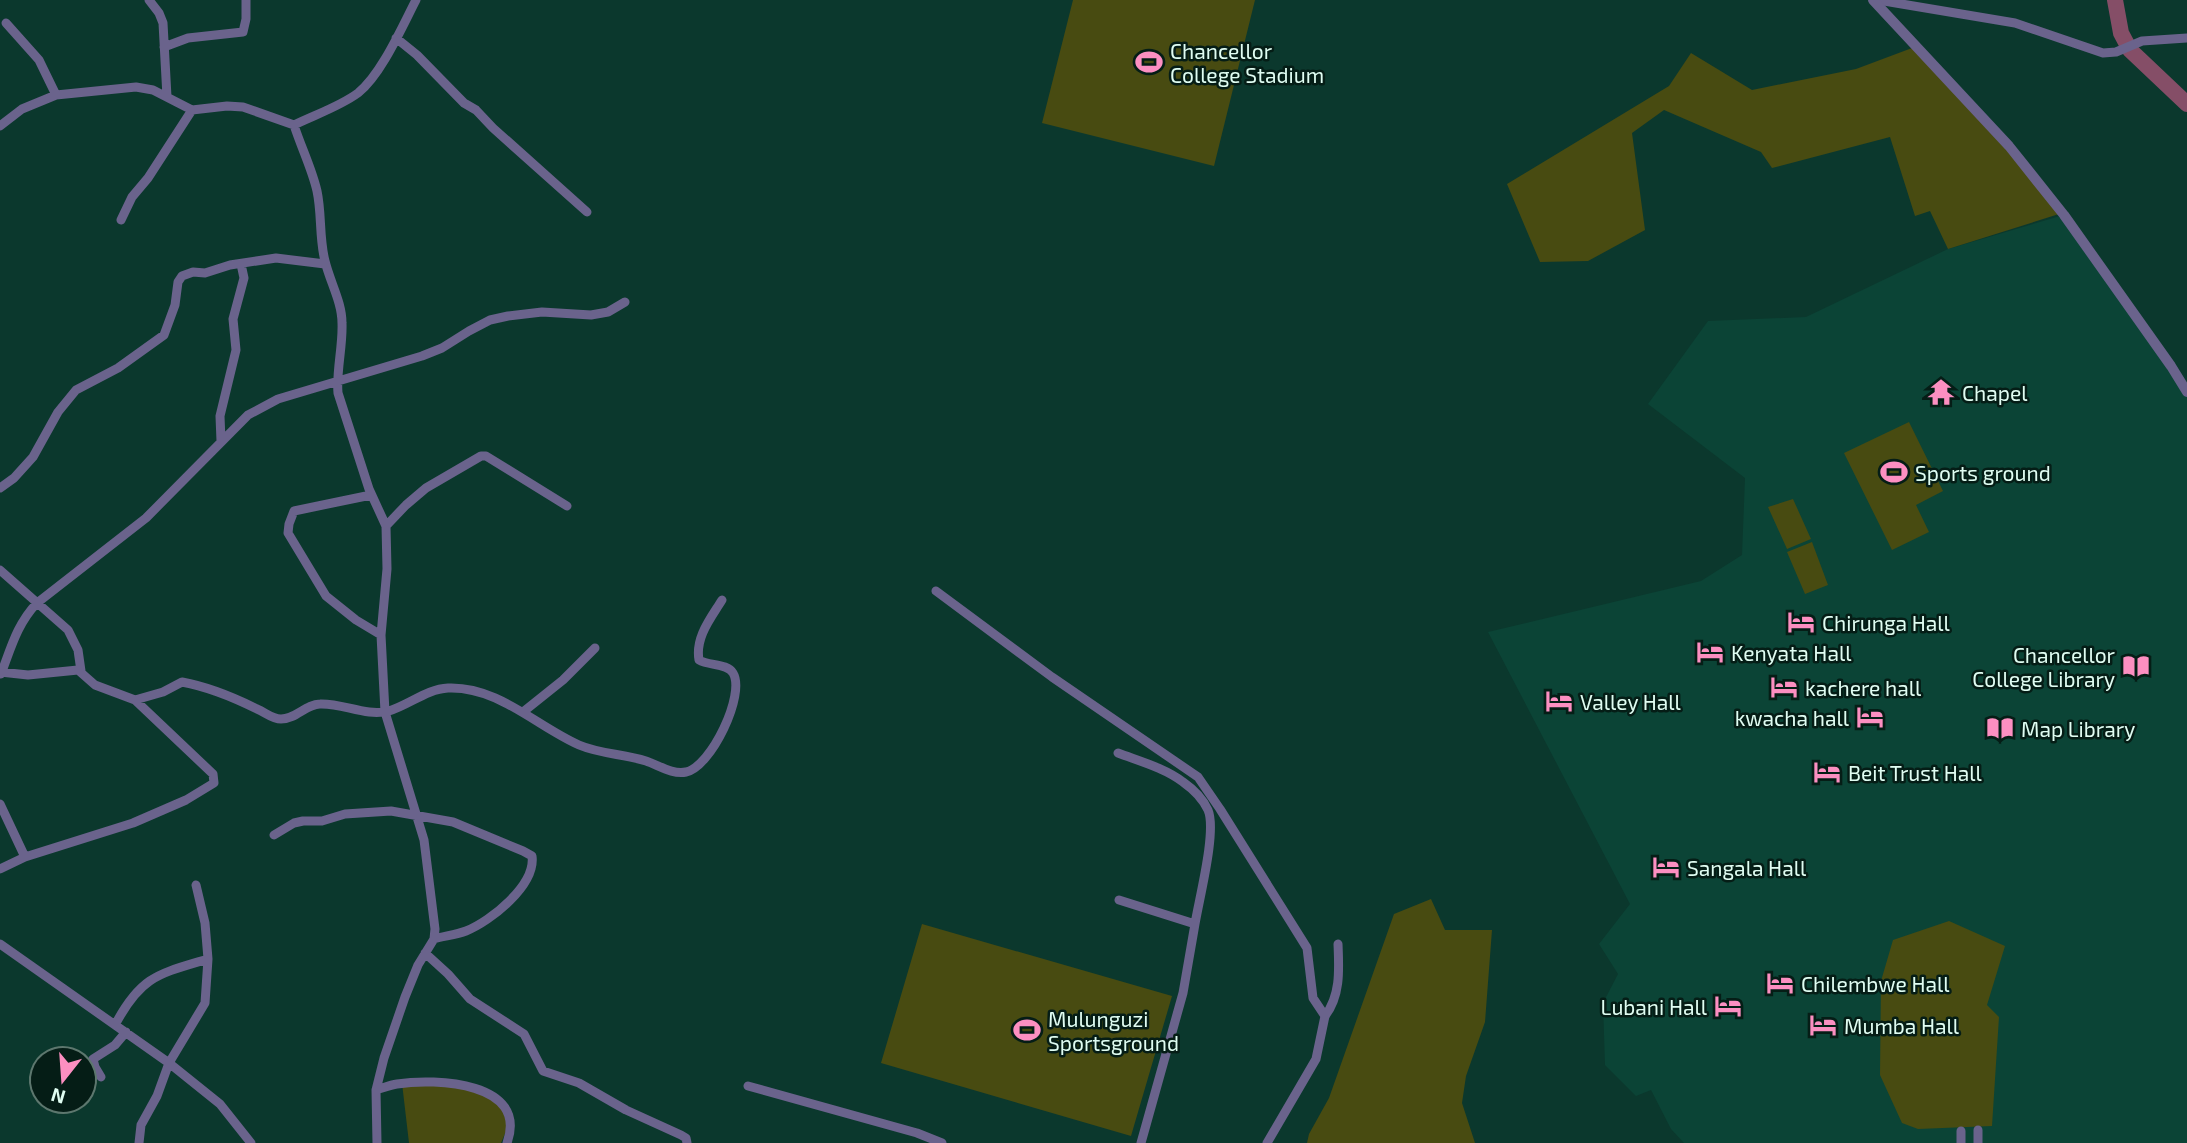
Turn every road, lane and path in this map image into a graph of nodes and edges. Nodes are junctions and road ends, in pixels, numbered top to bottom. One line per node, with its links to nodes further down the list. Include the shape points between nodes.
1 (149, 0): 9 (street, via 163,23)
2 (246, 0): 9 (street, via 243,32 188,38)
3 (416, 0): 7 (street)
4 (1873, 0): 21 (street, via 2018,156)
5 (1878, 0): 8 (street, via 2014,23 2103,53 2149,40)
6 (6, 23): 10 (street, via 39,60)
7 (396, 38): 13 (street, via 358,92); 15 (street)
8 (2187, 38)
9 (164, 47): 11 (street)
10 (56, 95): 11 (street, via 136,87); 14 (street, via 23,109)
11 (167, 97): 12 (street)
12 (192, 110): 13 (street, via 243,107); 16 (street)
13 (294, 125): 18 (street, via 317,191)
14 (0, 126)
15 (587, 212)
16 (121, 220)
17 (241, 264): 18 (street, via 276,258); 22 (street, via 244,278 233,319 236,350 220,416); 23 (street, via 182,276 164,334 118,368 76,390 33,457)
18 (325, 264): 20 (street, via 342,323)
19 (625, 302): 20 (street, via 591,315 542,312 490,320 442,348)
20 (337, 382): 22 (street, via 278,399 248,415); 24 (street)
21 (2187, 392)
22 (221, 441): 30 (street, via 146,517)
23 (0, 488)
24 (371, 495): 26 (street); 31 (street, via 294,511 288,533 326,596)
25 (567, 506): 26 (street, via 481,456 426,488)
26 (386, 526): 31 (street)
27 (0, 570): 30 (street)
28 (936, 591): 52 (street, via 1198,777 1307,948 1313,998)
29 (722, 600): 37 (street, via 701,634 698,654 705,663 732,671 734,695 722,734 699,766 675,772 578,745)
30 (37, 603): 33 (street, via 68,630); 34 (street, via 17,630)
31 (381, 635): 36 (street)
32 (595, 648): 37 (street)
33 (81, 671): 34 (street); 35 (street, via 95,685)
34 (0, 674)
35 (135, 700): 36 (street, via 182,682 211,689 272,718 290,718 320,704); 42 (street, via 213,774 214,783 132,823)
36 (385, 712): 37 (street, via 448,688 474,692); 40 (street)
37 (523, 712)
38 (1118, 753): 46 (street, via 1182,781 1209,811 1211,829)
39 (0, 804): 42 (street)
40 (418, 815): 41 (street, via 391,811 345,814 294,823); 47 (street, via 432,894); 47 (street, via 453,822 532,856 527,881 484,922)
41 (274, 835)
42 (25, 857): 43 (street)
43 (0, 869)
44 (196, 885): 51 (street)
45 (1119, 900): 46 (street)
46 (1195, 924): 67 (street, via 1183,993)
47 (433, 939): 50 (street)
48 (0, 944): 53 (street)
49 (1338, 944): 52 (street, via 1337,988)
50 (425, 953): 58 (street, via 405,997); 65 (street, via 470,999 524,1034 543,1071 579,1083 681,1135)
51 (208, 959): 53 (street, via 154,977 138,989); 55 (street, via 205,1003)
52 (1325, 1016): 68 (street, via 1316,1059)
53 (115, 1025): 54 (street)
54 (126, 1032): 55 (street); 56 (street, via 93,1059)
55 (169, 1063): 61 (street, via 141,1125); 62 (street, via 220,1104)
56 (101, 1077)
57 (748, 1086): 66 (street)
58 (376, 1090): 63 (street); 64 (street, via 434,1083 489,1093 503,1103 511,1119)
59 (1978, 1130): 70 (street)
60 (1961, 1131): 69 (street)
61 (139, 1143)
62 (251, 1143)
63 (377, 1143)
64 (507, 1143)
65 (687, 1143)
66 (943, 1143)
67 (1140, 1143)
68 (1267, 1143)
69 (1961, 1143)
70 (1978, 1143)

